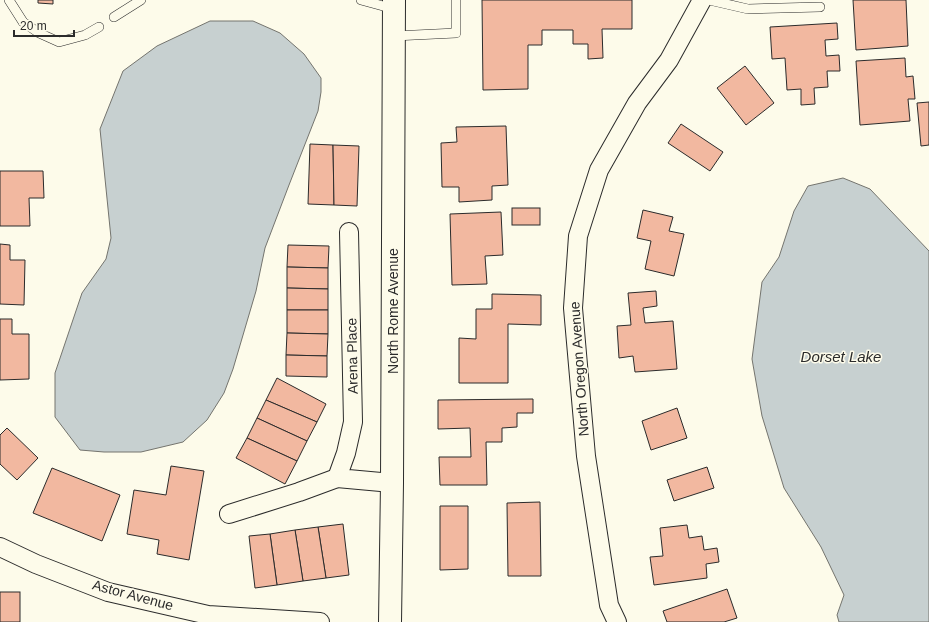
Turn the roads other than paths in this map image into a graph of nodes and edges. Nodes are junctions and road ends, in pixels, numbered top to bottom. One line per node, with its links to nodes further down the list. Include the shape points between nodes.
1 (9, 0): 11 (lane, via 23,22 39,33 60,42 85,35)
2 (140, 0): 10 (lane)
3 (360, 0): 7 (lane)
4 (456, 0): 12 (lane, via 456,33)
5 (702, 0): 21 (street, North Oregon Avenue, via 669,60 637,103 599,170 578,236 573,308 586,456 609,604)
6 (709, 0): 8 (lane)
7 (394, 5): 12 (street, North Rome Avenue)
8 (749, 5): 9 (lane)
9 (820, 8)
10 (114, 17)
11 (99, 27)
12 (394, 36): 15 (street, North Rome Avenue)
13 (349, 232): 14 (street, Arena Place, via 353,422)
14 (337, 478): 15 (street); 16 (street)
15 (392, 483): 20 (street, North Rome Avenue)
16 (229, 514)
17 (0, 547): 18 (street, Astor Avenue, via 108,592)
18 (208, 618): 19 (street, Astor Avenue)
19 (320, 622)
20 (390, 622)
21 (617, 622)

